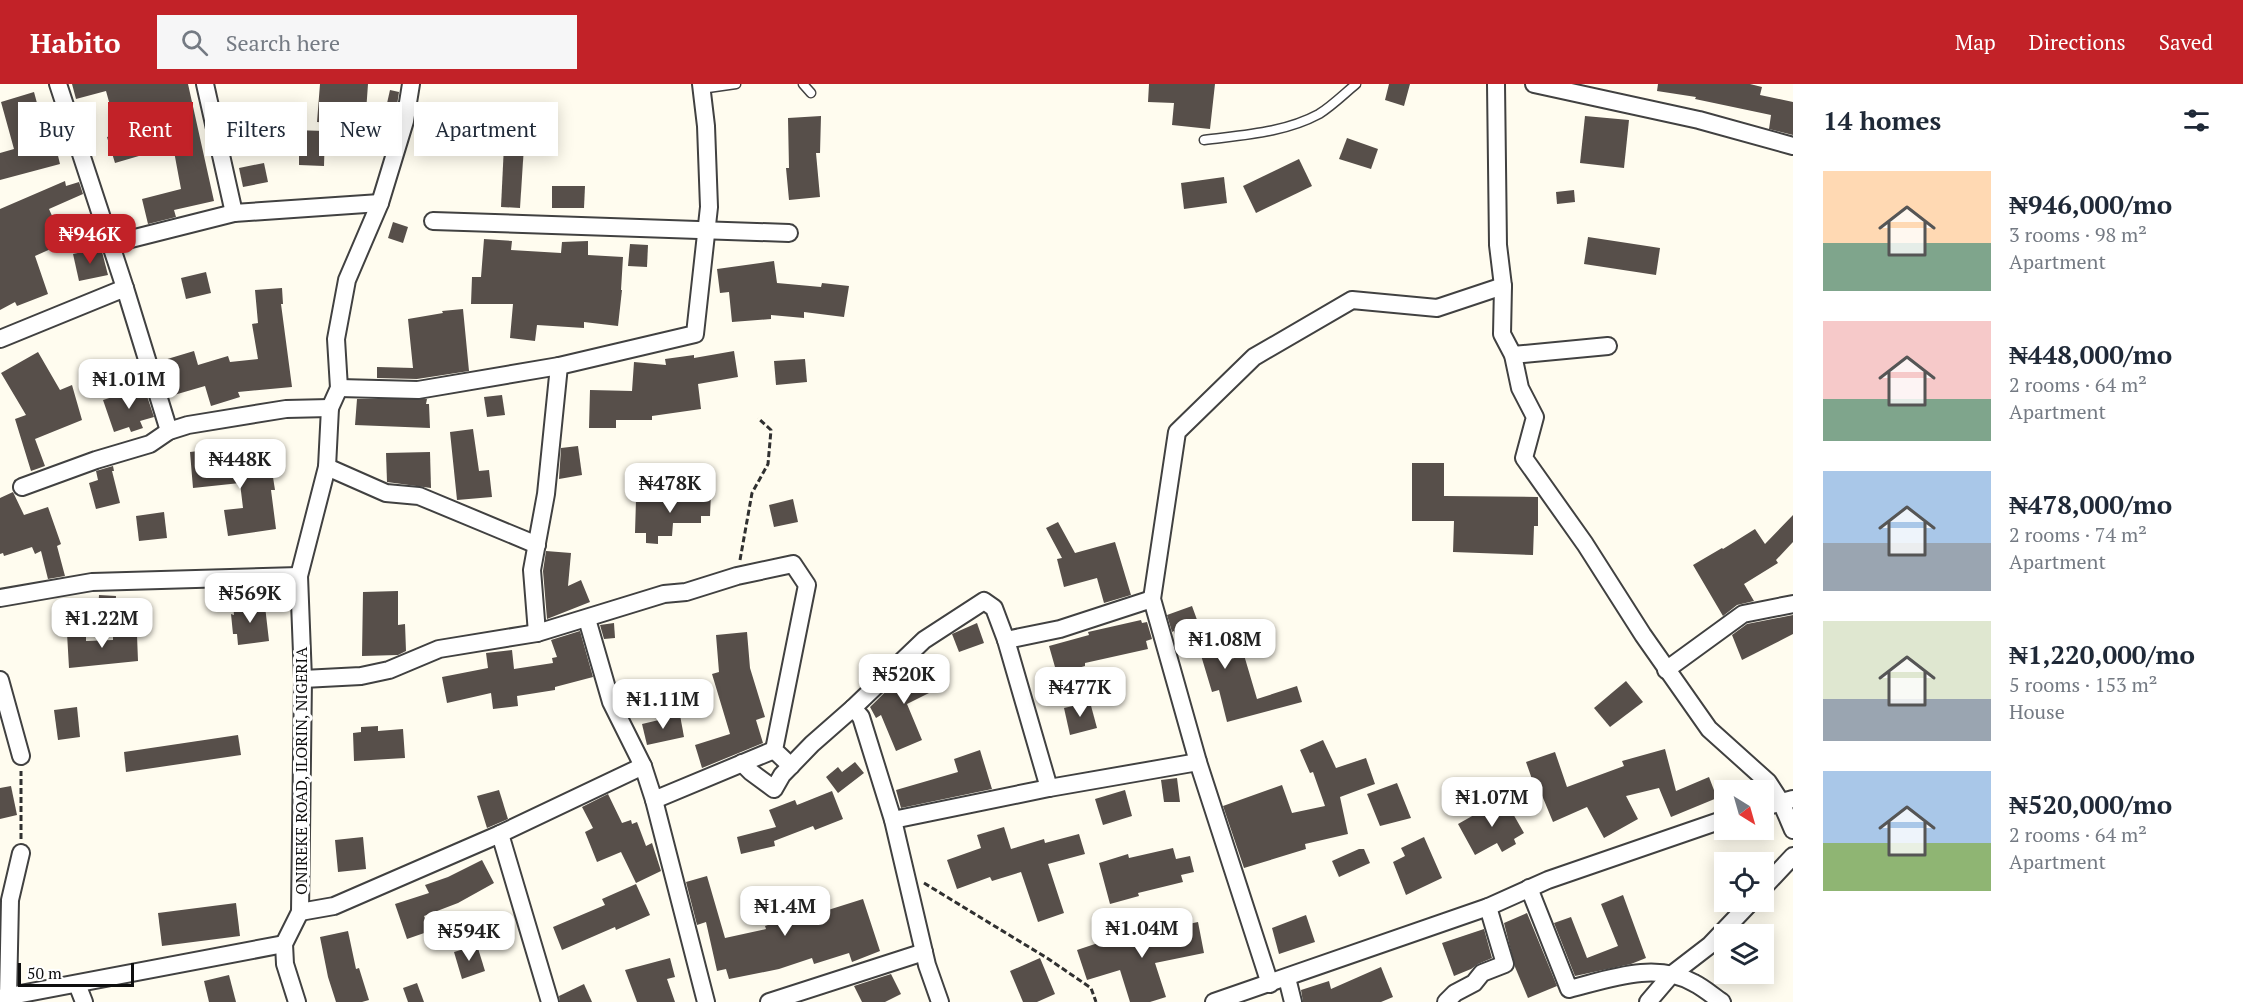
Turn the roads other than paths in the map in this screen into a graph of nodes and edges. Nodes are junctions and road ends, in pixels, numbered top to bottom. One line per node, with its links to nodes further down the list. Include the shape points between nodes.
1 (58, 84): 18 (street)
2 (205, 84): 14 (street)
3 (411, 84): 13 (street, ONIREKE ROAD, ILORIN, NIGERIA, via 405,121)
4 (736, 84): 9 (lane)
5 (803, 84): 10 (lane)
6 (1356, 84): 11 (lane, via 1319,114 1299,122)
7 (1496, 84): 19 (street, via 1498,244)
8 (1534, 84): 12 (street, via 1699,120)
9 (701, 86): 16 (street, via 707,149)
10 (811, 93)
11 (1203, 140)
12 (1793, 146)
13 (380, 203): 14 (street); 25 (street, ONIREKE ROAD, ILORIN, NIGERIA, via 346,280 336,339)
14 (234, 213): 18 (street)
15 (433, 221): 16 (street)
16 (706, 230): 17 (street); 24 (street, via 695,334)
17 (789, 233)
18 (111, 244): 20 (street)
19 (1503, 286): 23 (street, via 1502,334); 33 (street, via 1437,308 1353,300 1254,357 1177,432)
20 (125, 288): 21 (street); 27 (street)
21 (0, 339)
22 (1608, 346): 23 (street)
23 (1513, 354): 38 (street, via 1520,388 1535,417 1524,458)
24 (559, 366): 25 (street, via 418,390); 30 (street)
25 (339, 388): 26 (street, ONIREKE ROAD, ILORIN, NIGERIA)
26 (330, 408): 27 (street, via 286,409); 28 (street, ONIREKE ROAD, ILORIN, NIGERIA)
27 (169, 431): 29 (street, via 150,444 96,459)
28 (327, 467): 30 (street, via 386,493 419,496); 31 (street, ONIREKE ROAD, ILORIN, NIGERIA)
29 (22, 488)
30 (537, 545): 36 (street, via 532,570)
31 (299, 576): 32 (street, via 92,582); 39 (street, ONIREKE ROAD, ILORIN, NIGERIA)
32 (0, 598)
33 (1152, 599): 37 (street, via 1060,628); 44 (street)
34 (1793, 604): 38 (street, via 1743,614)
35 (587, 619): 36 (street); 42 (street, via 664,594 686,592 793,564 807,585); 46 (street, via 611,702)
36 (537, 633): 39 (street, via 439,649 389,670 361,676)
37 (1006, 640): 41 (street, via 994,608 984,601 924,640); 48 (street)
38 (1666, 670): 50 (street, via 1709,729)
39 (303, 679): 61 (street, ONIREKE ROAD, ILORIN, NIGERIA)
40 (0, 680): 43 (street)
41 (854, 708): 47 (street); 51 (street, via 861,717)
42 (774, 750): 45 (street); 47 (street)
43 (21, 756)
44 (1198, 762): 48 (street); 68 (street)
45 (742, 763): 47 (street, via 774,789); 49 (street)
46 (643, 766): 49 (street); 54 (street)
47 (791, 766)
48 (1049, 788): 51 (street)
49 (654, 800): 73 (street)
50 (1787, 800): 53 (street)
51 (893, 820): 64 (street)
52 (1714, 823): 58 (street)
53 (1793, 830)
54 (500, 834): 61 (street, via 334,906); 72 (street)
55 (21, 853): 59 (street)
56 (1793, 856): 57 (street)
57 (1774, 876)
58 (1529, 888): 60 (street); 65 (street, via 1569,989 1635,972)
59 (5, 902): 69 (street)
60 (1488, 907): 66 (street); 78 (street, via 1504,964 1482,973)
61 (300, 912): 63 (street, ONIREKE ROAD, ILORIN, NIGERIA)
62 (1741, 912): 65 (street, via 1710,945)
63 (284, 944): 67 (street); 71 (street, via 285,964)
64 (924, 952): 74 (street); 75 (street)
65 (1671, 975): 79 (street); 80 (street, via 1693,982)
66 (1287, 978): 68 (street); 77 (street)
67 (77, 984): 69 (street); 70 (street)
68 (1270, 984): 76 (street)
69 (4, 998)
70 (84, 1002)
71 (297, 1002)
72 (550, 1002)
73 (706, 1002)
74 (769, 1002)
75 (940, 1002)
76 (1214, 1002)
77 (1293, 1002)
78 (1446, 1002)
79 (1648, 1002)
80 (1722, 1002)

